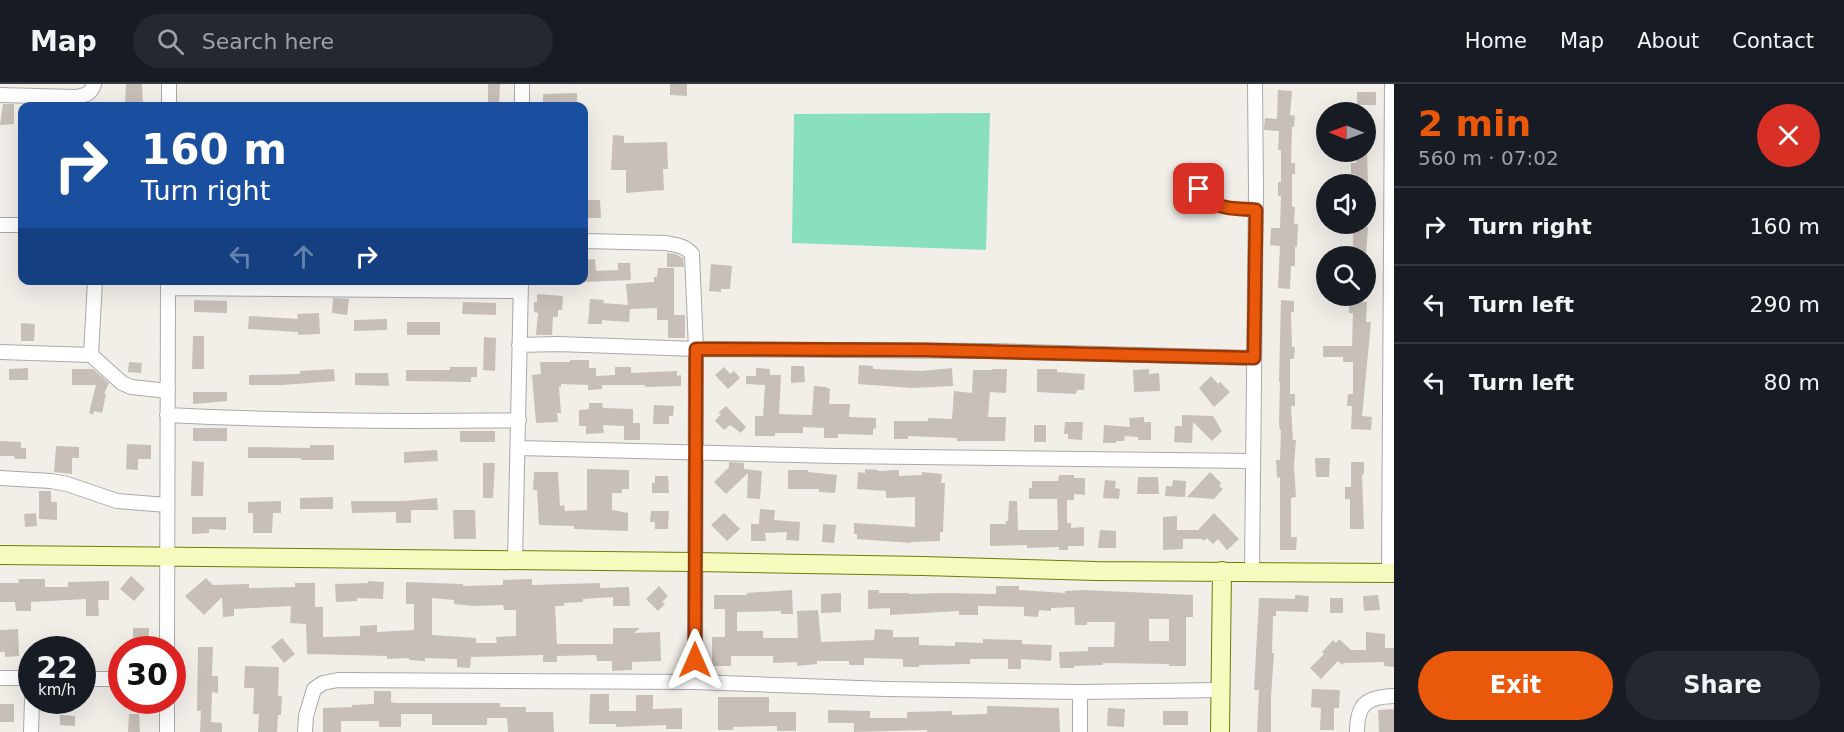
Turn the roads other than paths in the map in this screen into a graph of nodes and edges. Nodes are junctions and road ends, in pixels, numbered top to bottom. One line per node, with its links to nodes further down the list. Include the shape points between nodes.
1 (94, 84): 6 (street, via 86,95 76,97)
2 (169, 84): 7 (street)
3 (522, 84): 8 (street)
4 (1255, 84): 10 (street)
5 (1392, 84): 37 (street)
6 (0, 95)
7 (169, 102)
8 (522, 102)
9 (1190, 167): 10 (lane, via 1199,189 1215,205)
10 (1256, 210): 22 (street)
11 (0, 225): 12 (street)
12 (18, 225)
13 (588, 241): 19 (street, via 666,243 687,249 692,254)
14 (95, 285): 21 (street)
15 (168, 285): 23 (street)
16 (344, 285): 17 (street)
17 (521, 286): 18 (street)
18 (519, 345): 19 (street); 25 (street)
19 (696, 349): 22 (street, via 956,350); 27 (street)
20 (0, 352): 21 (street)
21 (91, 355): 23 (street, via 122,383)
22 (1254, 358): 28 (street)
23 (168, 390): 24 (street)
24 (167, 415): 25 (street, via 378,422); 30 (street)
25 (519, 420): 26 (street)
26 (519, 448): 27 (street); 33 (street)
27 (695, 452): 28 (street); 34 (street)
28 (1253, 461): 36 (street)
29 (0, 478): 30 (street, via 51,481 117,501)
30 (167, 505): 32 (street)
31 (0, 555): 32 (street)
32 (168, 555): 33 (street); 38 (street)
33 (515, 562): 34 (street)
34 (694, 562): 35 (street); 41 (street)
35 (1222, 571): 36 (street); 42 (street)
36 (1252, 572): 37 (street)
37 (1391, 573)
38 (167, 636)
39 (0, 678): 40 (street)
40 (18, 678)
41 (695, 682): 43 (street); 49 (street, via 338,681 314,689)
42 (1221, 690): 43 (street); 51 (street)
43 (1080, 692): 50 (street)
44 (1394, 696): 52 (street, via 1371,699 1363,705 1357,717)
45 (32, 714): 47 (street)
46 (167, 714): 48 (street)
47 (31, 732)
48 (166, 732)
49 (305, 732)
50 (1080, 732)
51 (1220, 732)
52 (1357, 732)

